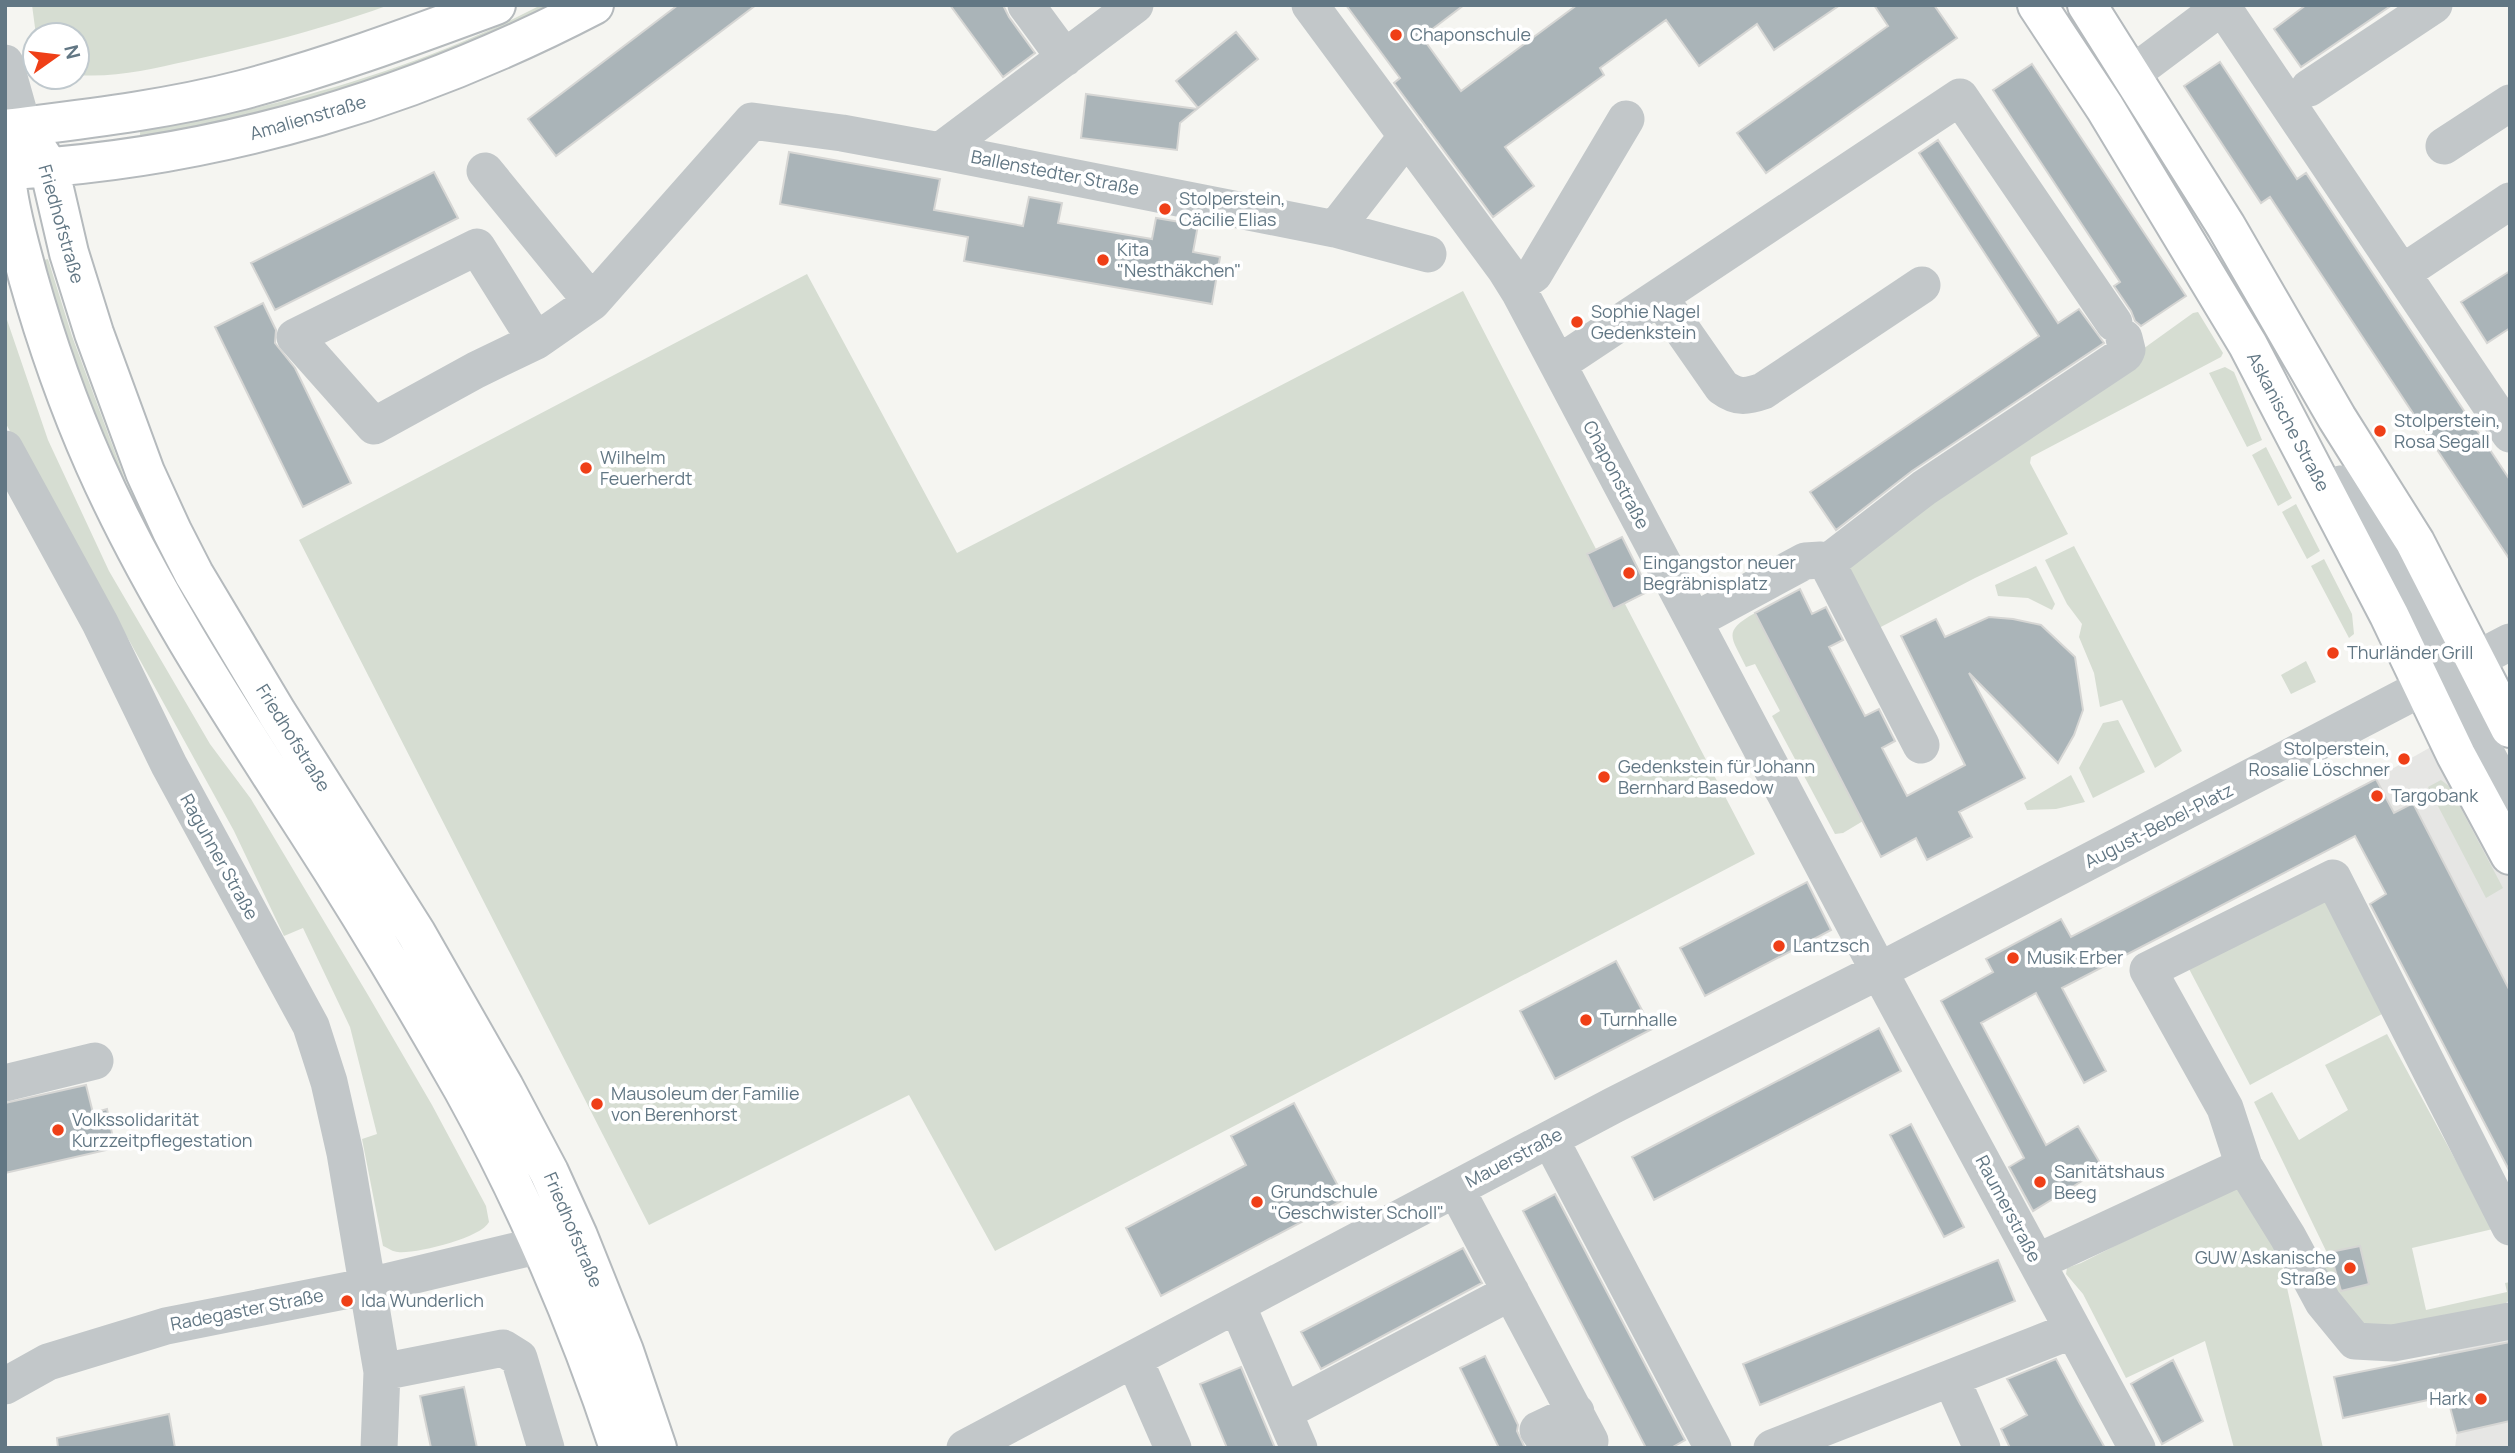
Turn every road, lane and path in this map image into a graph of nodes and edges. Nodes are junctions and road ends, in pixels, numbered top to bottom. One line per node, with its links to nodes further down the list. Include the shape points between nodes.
1 (496, 5): 18 (main road, via 327,66 240,90 139,111)
2 (594, 5): 22 (main road, Amalienstraße, via 474,62 297,123 195,147)
3 (1026, 5): 12 (street)
4 (1135, 5): 12 (street, Ballenstedter Straße)
5 (1310, 5): 19 (street, Chaponstraße)
6 (2037, 5): 40 (main road, Askanische Straße, via 2113,120 2242,335 2384,605)
7 (2054, 5): 40 (street, via 2232,289)
8 (2070, 5): 40 (street, via 2205,217 2303,386)
9 (2088, 5): 14 (main road, Askanische Straße)
10 (2434, 5): 15 (street)
11 (2223, 6): 14 (street); 28 (street)
12 (1065, 58): 21 (street, Ballenstedter Straße)
13 (5, 62): 18 (street)
14 (2132, 74): 40 (main road, Askanische Straße, via 2416,542)
15 (2309, 88)
16 (2510, 103): 20 (street)
17 (1626, 119): 30 (street, via 1534,274)
18 (14, 128): 22 (main road, Friedhofstraße); 23 (main road, Friedhofstraße)
19 (1406, 136): 26 (street); 30 (street, Chaponstraße)
20 (2444, 146)
21 (940, 150): 26 (street, Ballenstedter Straße); 32 (street, Ballenstedter Straße, via 752,121)
22 (49, 167): 23 (main road, Amalienstraße); 53 (main road, Friedhofstraße, via 94,333 172,531 277,713 463,1012)
23 (6, 170): 54 (main road, Friedhofstraße, via 17,234 43,330 95,467 134,547 203,667 432,1034)
24 (485, 171): 32 (street)
25 (2510, 201): 28 (street)
26 (1335, 229): 27 (street, Ballenstedter Straße)
27 (1428, 254)
28 (2402, 273): 35 (street)
29 (1922, 285): 31 (street, via 1747,397 1722,387)
30 (1516, 286): 34 (street, Chaponstraße)
31 (1660, 298): 34 (street); 37 (street, via 1960,97 2119,330 2125,354 1924,488)
32 (592, 302): 33 (street)
33 (536, 341): 33 (street, via 477,247 295,337 374,426)
34 (1558, 364): 38 (street, Chaponstraße)
35 (2510, 434)
36 (5, 449): 56 (street, Raguhner Straße, via 311,1026 345,1153)
37 (1827, 563): 38 (street, via 1805,561); 42 (street)
38 (1694, 621): 46 (street, Chaponstraße)
39 (2510, 642): 40 (street, August-Bebel-Platz)
40 (2450, 674): 41 (main road, Askanische Straße); 43 (street); 44 (street); 45 (main road, Askanische Straße, via 2456,755); 46 (street, August-Bebel-Platz)
41 (2510, 728)
42 (1921, 745)
43 (2510, 770)
44 (2510, 797)
45 (2510, 855)
46 (1879, 971): 49 (street, Mauerstraße); 55 (street, Raumerstraße)
47 (95, 1061): 48 (street)
48 (5, 1083)
49 (1550, 1139): 51 (street, Mauerstraße); 76 (street)
50 (2244, 1166): 52 (street, via 2225,1108 2148,970 2333,878); 55 (street); 59 (street, via 2323,1302 2355,1341 2393,1343)
51 (1456, 1189): 57 (street); 58 (street, Mauerstraße)
52 (2510, 1227)
53 (578, 1236): 54 (street, Radegaster Straße); 70 (main road, Friedhofstraße)
54 (541, 1245): 56 (street, Radegaster Straße); 69 (main road, Friedhofstraße, via 577,1328)
55 (2036, 1262): 60 (street, Raumerstraße)
56 (369, 1286): 62 (street); 64 (street, Radegaster Straße, via 166,1326 48,1362)
57 (1511, 1292): 65 (street); 66 (street)
58 (1237, 1305): 61 (street, Mauerstraße); 65 (street)
59 (2510, 1321)
60 (2073, 1330): 63 (street); 79 (street, Raumerstraße)
61 (1134, 1359): 71 (street, Mauerstraße); 72 (street)
62 (382, 1372): 67 (street); 68 (street, via 502,1348 519,1358)
63 (1951, 1378): 77 (street); 78 (street)
64 (5, 1386)
65 (1284, 1412): 73 (street)
66 (1576, 1412): 74 (street, via 1538,1430); 75 (street, via 1590,1441)
67 (378, 1448)
68 (546, 1448)
69 (619, 1448)
70 (657, 1448)
71 (965, 1448)
72 (1173, 1448)
73 (1299, 1448)
74 (1550, 1448)
75 (1572, 1448)
76 (1713, 1448)
77 (1772, 1448)
78 (1982, 1448)
79 (2137, 1448)

